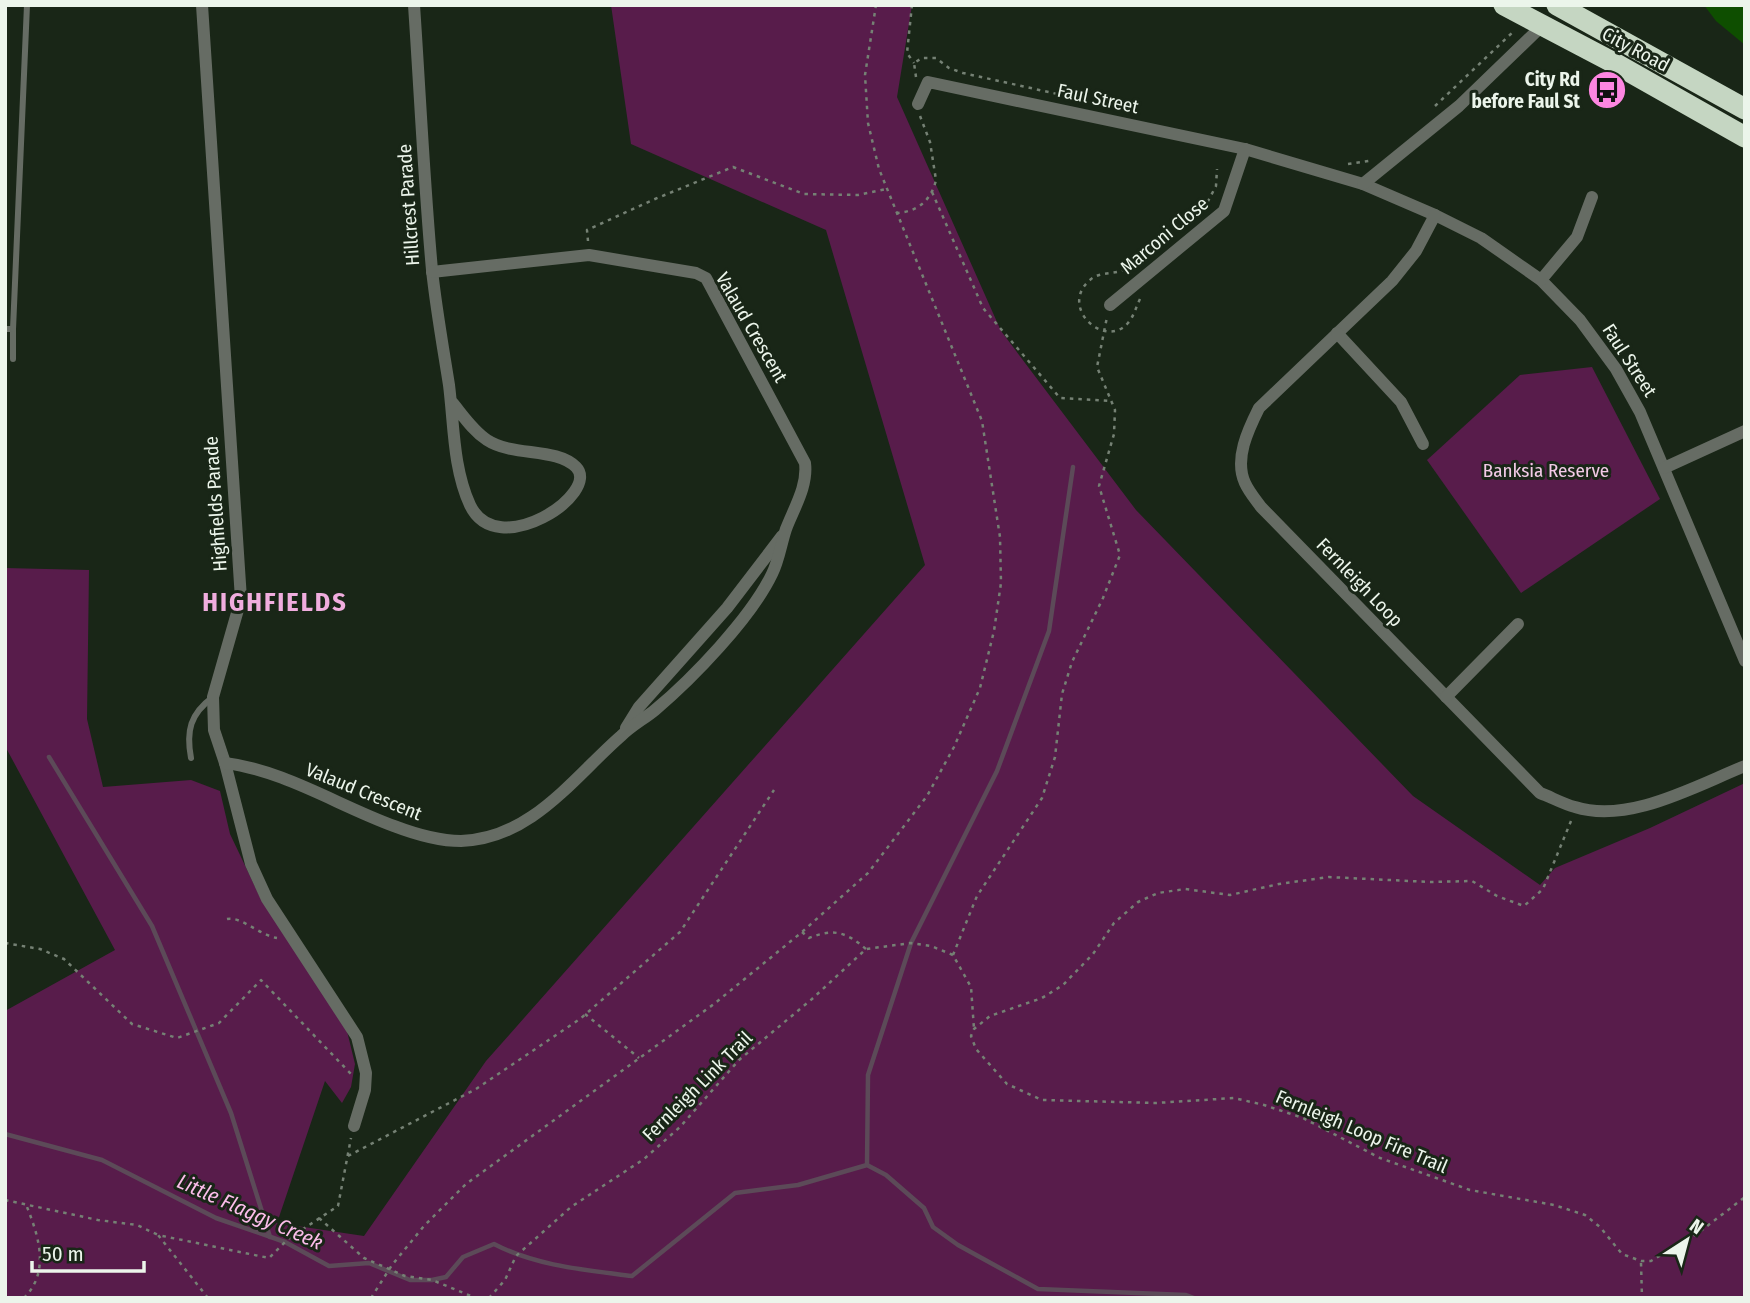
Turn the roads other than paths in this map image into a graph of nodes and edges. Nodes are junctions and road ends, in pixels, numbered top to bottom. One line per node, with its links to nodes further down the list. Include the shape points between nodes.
1 (27, 5): 17 (lane)
2 (202, 5): 27 (street, Highfields Parade, via 241,599)
3 (414, 5): 14 (street, Hillcrest Parade)
4 (1504, 5): 6 (highway, City Road)
5 (1557, 5): 8 (highway, City Road)
6 (1543, 25): 9 (highway, City Road); 11 (street, via 1459,106)
7 (918, 104): 10 (street, Faul Street, via 928,82)
8 (1745, 109)
9 (1745, 137)
10 (1245, 149): 11 (street, Faul Street); 16 (street, Marconi Close, via 1224,211)
11 (1363, 184): 13 (street, Faul Street)
12 (1592, 197): 15 (street, via 1577,237)
13 (1435, 215): 15 (street, Faul Street, via 1482,238); 18 (street, Fernleigh Loop, via 1416,251 1392,281)
14 (432, 272): 20 (street, Hillcrest Parade); 24 (street, Valaud Crescent, via 589,255 706,278 803,456 806,470)
15 (1541, 280): 23 (street, Faul Street, via 1580,320 1616,369)
16 (1110, 305)
17 (9, 329): 19 (lane)
18 (1337, 333): 22 (street, via 1401,402); 28 (street, Fernleigh Loop, via 1259,408 1246,433 1244,482 1261,507)
19 (13, 359)
20 (451, 401): 20 (street, Hillcrest Parade, via 488,440 572,463 581,474 578,489 564,503 526,525 499,528 485,522 470,505 462,480)
21 (1745, 431): 23 (street)
22 (1423, 444)
23 (1664, 468): 26 (street, Faul Street)
24 (786, 530): 29 (street, Valaud Crescent, via 726,608 639,707); 29 (street, Valaud Crescent, via 772,576 746,615 656,709)
25 (1518, 624): 28 (street)
26 (1745, 661)
27 (213, 697): 30 (lane, via 194,713); 31 (street, Highfields Parade, via 214,730)
28 (1446, 697): 32 (street, Fernleigh Loop, via 1540,793 1577,808 1617,812)
29 (622, 734): 31 (street, Valaud Crescent, via 533,817 461,841 403,829 260,768)
30 (191, 758)
31 (225, 762): 33 (street, Highfields Parade, via 251,864 267,898 357,1037 366,1073)
32 (1745, 766)
33 (354, 1126)

